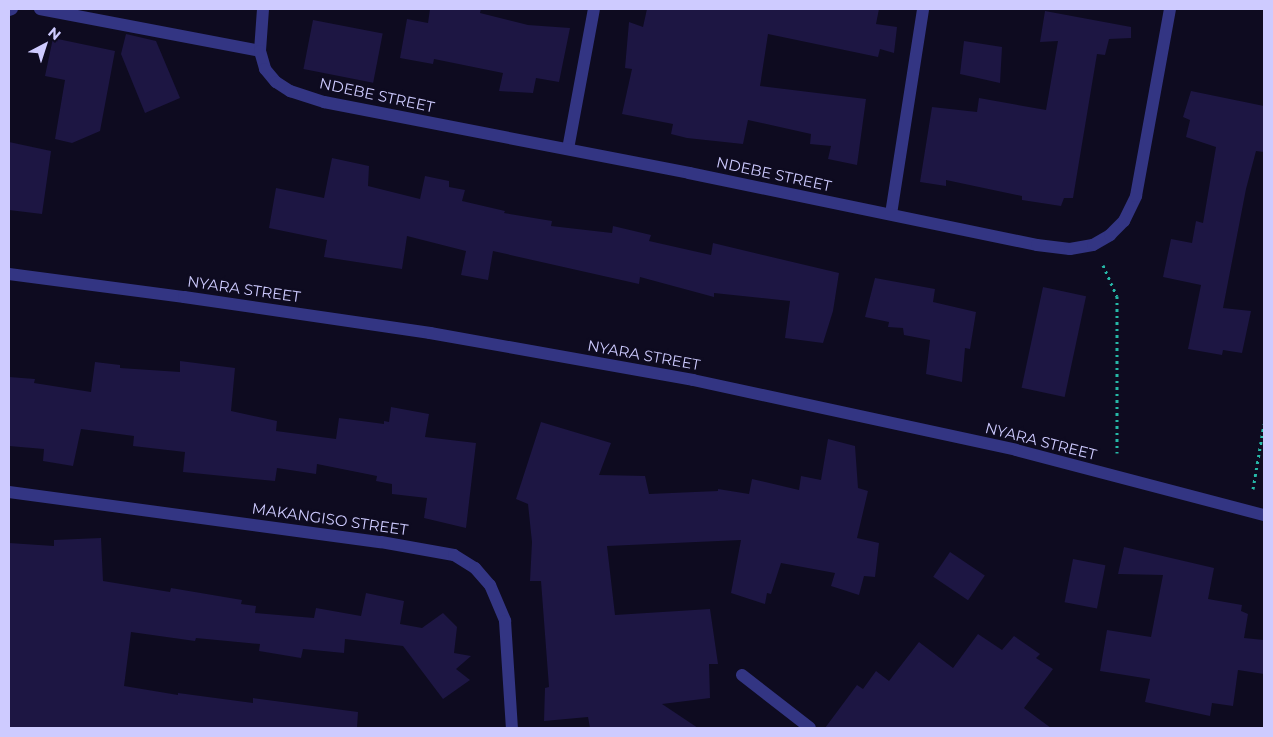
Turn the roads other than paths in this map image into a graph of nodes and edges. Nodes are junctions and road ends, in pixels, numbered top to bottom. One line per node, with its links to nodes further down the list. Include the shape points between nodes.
1 (40, 9): 6 (street)
2 (262, 9): 6 (street, NDEBE STREET)
3 (594, 9): 7 (street)
4 (924, 9): 8 (street)
5 (1170, 9): 8 (street, NDEBE STREET, via 1136,196 1124,221 1110,235 1093,245 1070,249)
6 (260, 52): 7 (street, NDEBE STREET, via 265,69 276,82 290,91 324,102)
7 (568, 149): 8 (street, NDEBE STREET)
8 (891, 214)
9 (9, 274): 11 (street, NYARA STREET, via 184,296 430,333 693,380 1016,450)
10 (9, 492): 13 (street, MAKANGISO STREET, via 371,540 454,555 475,568 490,585 505,621)
11 (1264, 516)
12 (742, 675): 14 (street)
13 (512, 728)
14 (810, 728)

